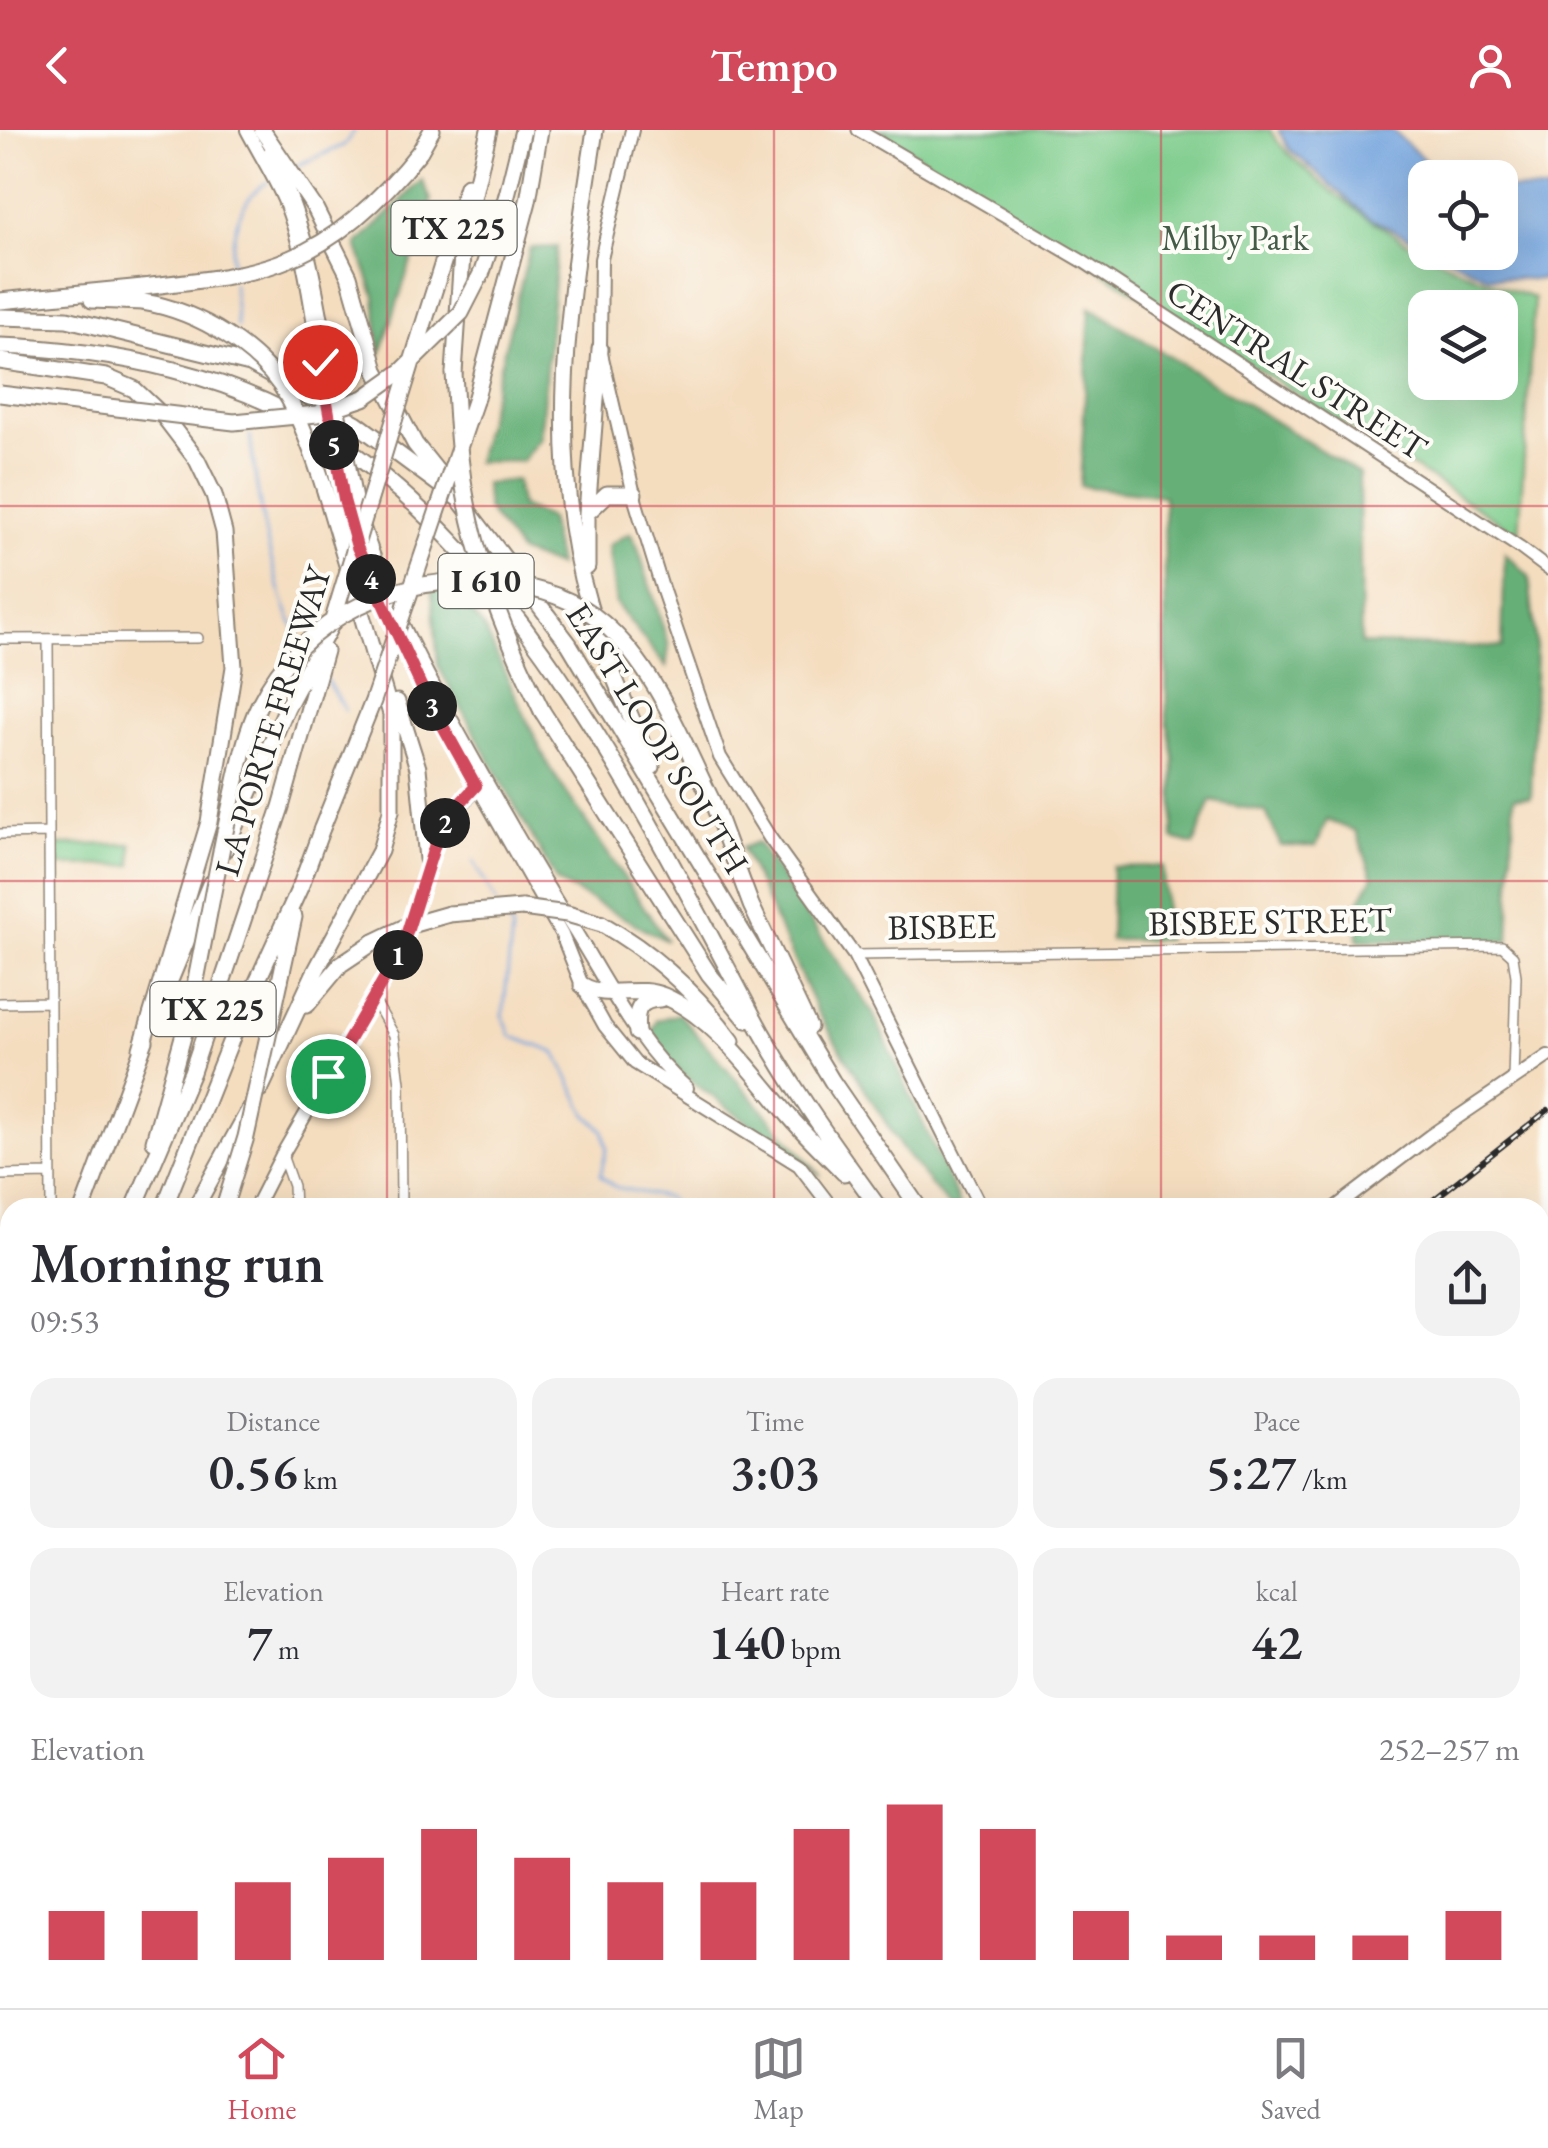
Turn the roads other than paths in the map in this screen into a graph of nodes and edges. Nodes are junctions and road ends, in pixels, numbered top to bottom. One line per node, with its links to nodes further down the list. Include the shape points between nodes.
1 (246, 130): 10 (main road)
2 (260, 130): 10 (highway)
3 (432, 130): 11 (highway, bridge, via 392,186 347,226 289,259)
4 (487, 130): 23 (highway, LA PORTE FREEWAY / TX 225, bridge); 48 (highway, bridge, via 463,240 454,373 475,539 500,617 542,711 709,974)
5 (523, 130): 17 (highway, bridge, via 482,272 461,313 364,398 317,414 234,422)
6 (540, 130): 35 (highway, TX 225, bridge, via 475,401)
7 (595, 130): 22 (highway, via 565,338 566,465)
8 (632, 130): 15 (main road, via 601,259)
9 (858, 130): 21 (street, CENTRAL STREET, via 1084,262)
10 (269, 153): 19 (highway, via 310,200 349,276 376,370 416,444); 28 (main road, bridge, via 317,289 350,499)
11 (143, 294): 12 (highway); 25 (highway, bridge, via 245,348 287,396 314,455)
12 (0, 301)
13 (0, 317): 19 (highway, EAST LOOP SOUTH / I 610, via 68,319 250,364 356,423)
14 (0, 346): 48 (highway, EAST LOOP SOUTH / I 610, via 70,350 184,371 310,425 412,499 458,546 572,697)
15 (600, 349): 18 (main road); 20 (highway)
16 (0, 361): 46 (highway, via 106,377 134,389 197,460 224,532 234,667 209,822)
17 (0, 394)
18 (634, 494): 20 (highway, via 607,494); 37 (main road, via 720,756)
19 (458, 499): 30 (highway, EAST LOOP SOUTH / I 610, via 569,644)
20 (587, 513): 22 (highway)
21 (1548, 570)
22 (588, 601): 30 (highway)
23 (332, 622): 46 (highway, via 287,707); 54 (highway, LA PORTE FREEWAY / TX 225, via 280,807 192,1072)
24 (198, 638): 27 (street)
25 (371, 638): 34 (highway, via 418,768); 45 (highway, via 391,714 391,811 380,852)
26 (0, 639): 27 (street)
27 (48, 639): 31 (street)
28 (481, 784): 29 (main road); 33 (main road); 39 (main road)
29 (448, 816): 33 (main road, via 474,805); 34 (main road)
30 (673, 817): 51 (highway, EAST LOOP SOUTH / I 610)
31 (48, 833): 32 (street); 42 (street)
32 (0, 834)
33 (504, 834): 38 (main road, via 562,935)
34 (428, 859): 40 (main road, via 409,930)
35 (302, 885): 60 (highway, TX 225); 62 (highway, bridge)
36 (1032, 952): 37 (street, BISBEE); 50 (street, BISBEE STREET, via 1509,949 1516,976)
37 (854, 956): 70 (main road)
38 (582, 985): 39 (highway); 52 (main road, via 636,1063)
39 (612, 993): 41 (highway, via 640,989); 44 (main road)
40 (373, 998): 53 (main road); 65 (street, via 394,1035)
41 (667, 998): 44 (highway, via 642,1002); 49 (highway)
42 (50, 1002): 43 (street); 55 (street)
43 (0, 1003)
44 (637, 1032): 52 (main road, via 672,1076)
45 (283, 1042): 49 (highway, bridge, via 341,964 374,942 449,914 537,910 602,924 634,942 714,1016); 61 (highway)
46 (141, 1050): 58 (highway)
47 (1548, 1056): 50 (main road)
48 (778, 1058): 68 (highway, EAST LOOP SOUTH / I 610)
49 (752, 1069): 67 (highway)
50 (1513, 1079): 71 (main road)
51 (832, 1081): 54 (highway, bridge, via 751,905 713,803 637,658 582,608 529,586 434,581 371,598 343,614 285,663 260,704 247,735); 69 (highway, EAST LOOP SOUTH / I 610)
52 (712, 1109): 66 (main road, via 799,1165)
53 (282, 1155): 63 (main road); 64 (street)
54 (150, 1168): 59 (highway, LA PORTE FREEWAY / TX 225)
55 (51, 1174): 56 (street); 57 (street)
56 (0, 1175)
57 (51, 1198)
58 (87, 1198)
59 (138, 1198)
60 (168, 1198)
61 (200, 1198)
62 (227, 1198)
63 (260, 1198)
64 (294, 1198)
65 (401, 1198)
66 (824, 1198)
67 (868, 1198)
68 (871, 1198)
69 (912, 1198)
70 (976, 1198)
71 (1349, 1198)

